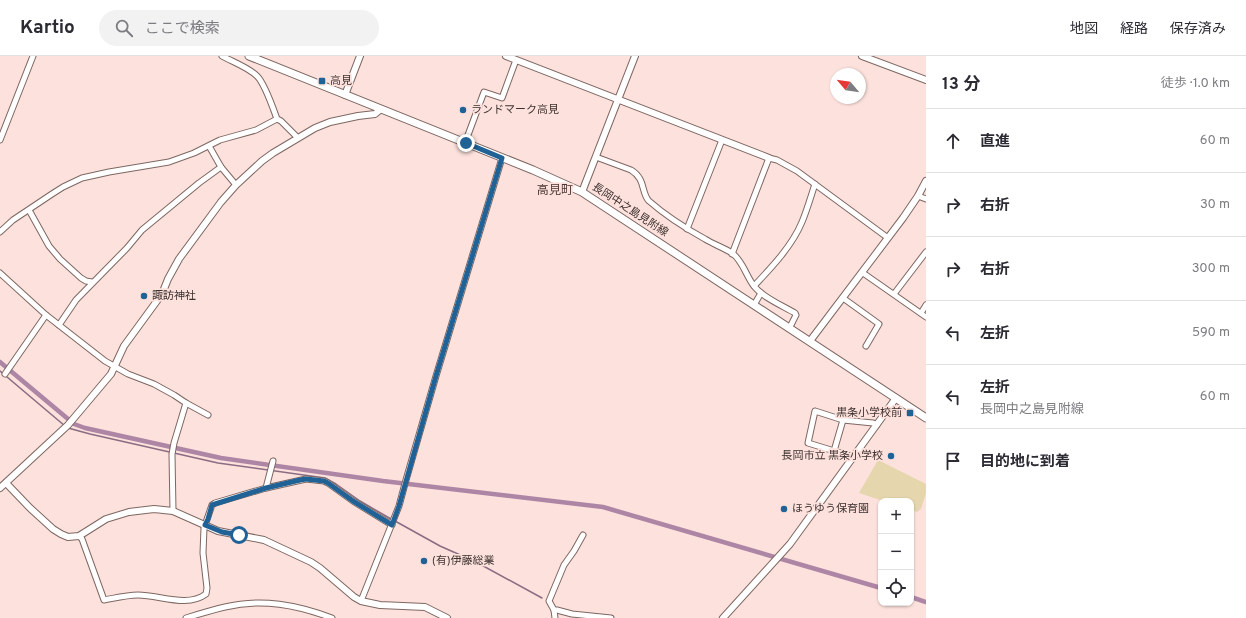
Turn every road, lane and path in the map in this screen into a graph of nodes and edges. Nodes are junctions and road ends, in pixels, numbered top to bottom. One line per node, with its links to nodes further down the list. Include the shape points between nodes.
1 (33, 56): 15 (street)
2 (222, 56): 13 (street, via 259,78)
3 (249, 56): 10 (main road, 長岡中之島見附線)
4 (360, 56): 10 (street)
5 (506, 56): 8 (street)
6 (635, 56): 11 (street)
7 (862, 56): 9 (street)
8 (516, 60): 11 (street); 17 (street, via 502,98 484,92)
9 (926, 80)
10 (345, 95): 12 (main road, 長岡中之島見附線)
11 (619, 99): 16 (street); 19 (street)
12 (381, 109): 14 (street, via 375,114 330,122); 17 (main road, 長岡中之島見附線)
13 (277, 119): 14 (street); 18 (street, via 256,130 220,140)
14 (298, 138): 25 (street, via 273,153)
15 (0, 140)
16 (722, 140): 21 (street); 30 (street)
17 (466, 143): 20 (main road, 長岡中之島見附線)
18 (209, 146): 22 (street); 29 (street, via 169,162 82,178 63,187)
19 (596, 157): 26 (street); 30 (street, via 636,173 647,199)
20 (502, 158): 26 (main road, 長岡中之島見附線); 67 (street)
21 (769, 158): 24 (street, via 788,166); 34 (street)
22 (221, 167): 25 (street); 37 (street, via 142,230)
23 (926, 181): 27 (street)
24 (815, 184): 32 (street); 38 (street, via 802,222 790,243)
25 (236, 185): 51 (street, via 179,259 159,298 124,346)
26 (582, 192): 42 (main road, 長岡中之島見附線)
27 (918, 196): 28 (street); 32 (street)
28 (926, 199)
29 (29, 210): 31 (street); 37 (street, via 49,246 60,259 81,278)
30 (687, 229): 34 (street)
31 (0, 232)
32 (888, 238): 36 (street)
33 (926, 252): 40 (street)
34 (732, 254): 38 (street)
35 (0, 273): 45 (street)
36 (862, 273): 40 (street); 41 (street)
37 (92, 282): 47 (street)
38 (754, 286): 39 (street)
39 (761, 293): 42 (street); 48 (street, via 795,313)
40 (894, 294): 44 (street)
41 (843, 298): 49 (street); 50 (street, via 879,324)
42 (754, 305): 48 (main road, 長岡中之島見附線)
43 (926, 305): 44 (street)
44 (921, 313): 46 (street)
45 (46, 315): 47 (street); 52 (street)
46 (926, 317)
47 (59, 325): 51 (street)
48 (790, 328): 49 (main road, 長岡中之島見附線)
49 (810, 341): 53 (main road, 長岡中之島見附線)
50 (866, 346)
51 (114, 367): 54 (street, via 154,384); 62 (street, via 70,423)
52 (5, 374)
53 (896, 398): 56 (main road, 長岡中之島見附線); 58 (street)
54 (186, 403): 55 (street); 65 (street, via 172,454)
55 (208, 415)
56 (926, 418)
57 (843, 420): 58 (street); 59 (street); 59 (street, via 815,411 808,443)
58 (877, 425): 60 (street)
59 (834, 451): 60 (street)
60 (854, 457): 77 (street, via 790,544)
61 (273, 461): 64 (street)
62 (6, 482): 63 (street); 69 (street, via 53,529 68,537)
63 (0, 488)
64 (266, 488): 66 (street, via 212,505); 67 (street, via 306,479 324,481)
65 (173, 510): 66 (street); 69 (street, via 129,512 106,519)
66 (205, 525): 69 (street, via 203,552 206,594 183,600 136,595 104,600); 70 (street, via 222,532 264,540 311,562)
67 (392, 525): 70 (street)
68 (583, 535): 71 (street, via 564,565 549,601)
69 (79, 536)
70 (361, 601): 74 (street, via 380,605 425,607)
71 (554, 610): 75 (street); 76 (street)
72 (186, 618): 73 (street, via 226,606 268,603 290,605)
73 (332, 618)
74 (447, 618)
75 (555, 618)
76 (611, 618)
77 (723, 618)

